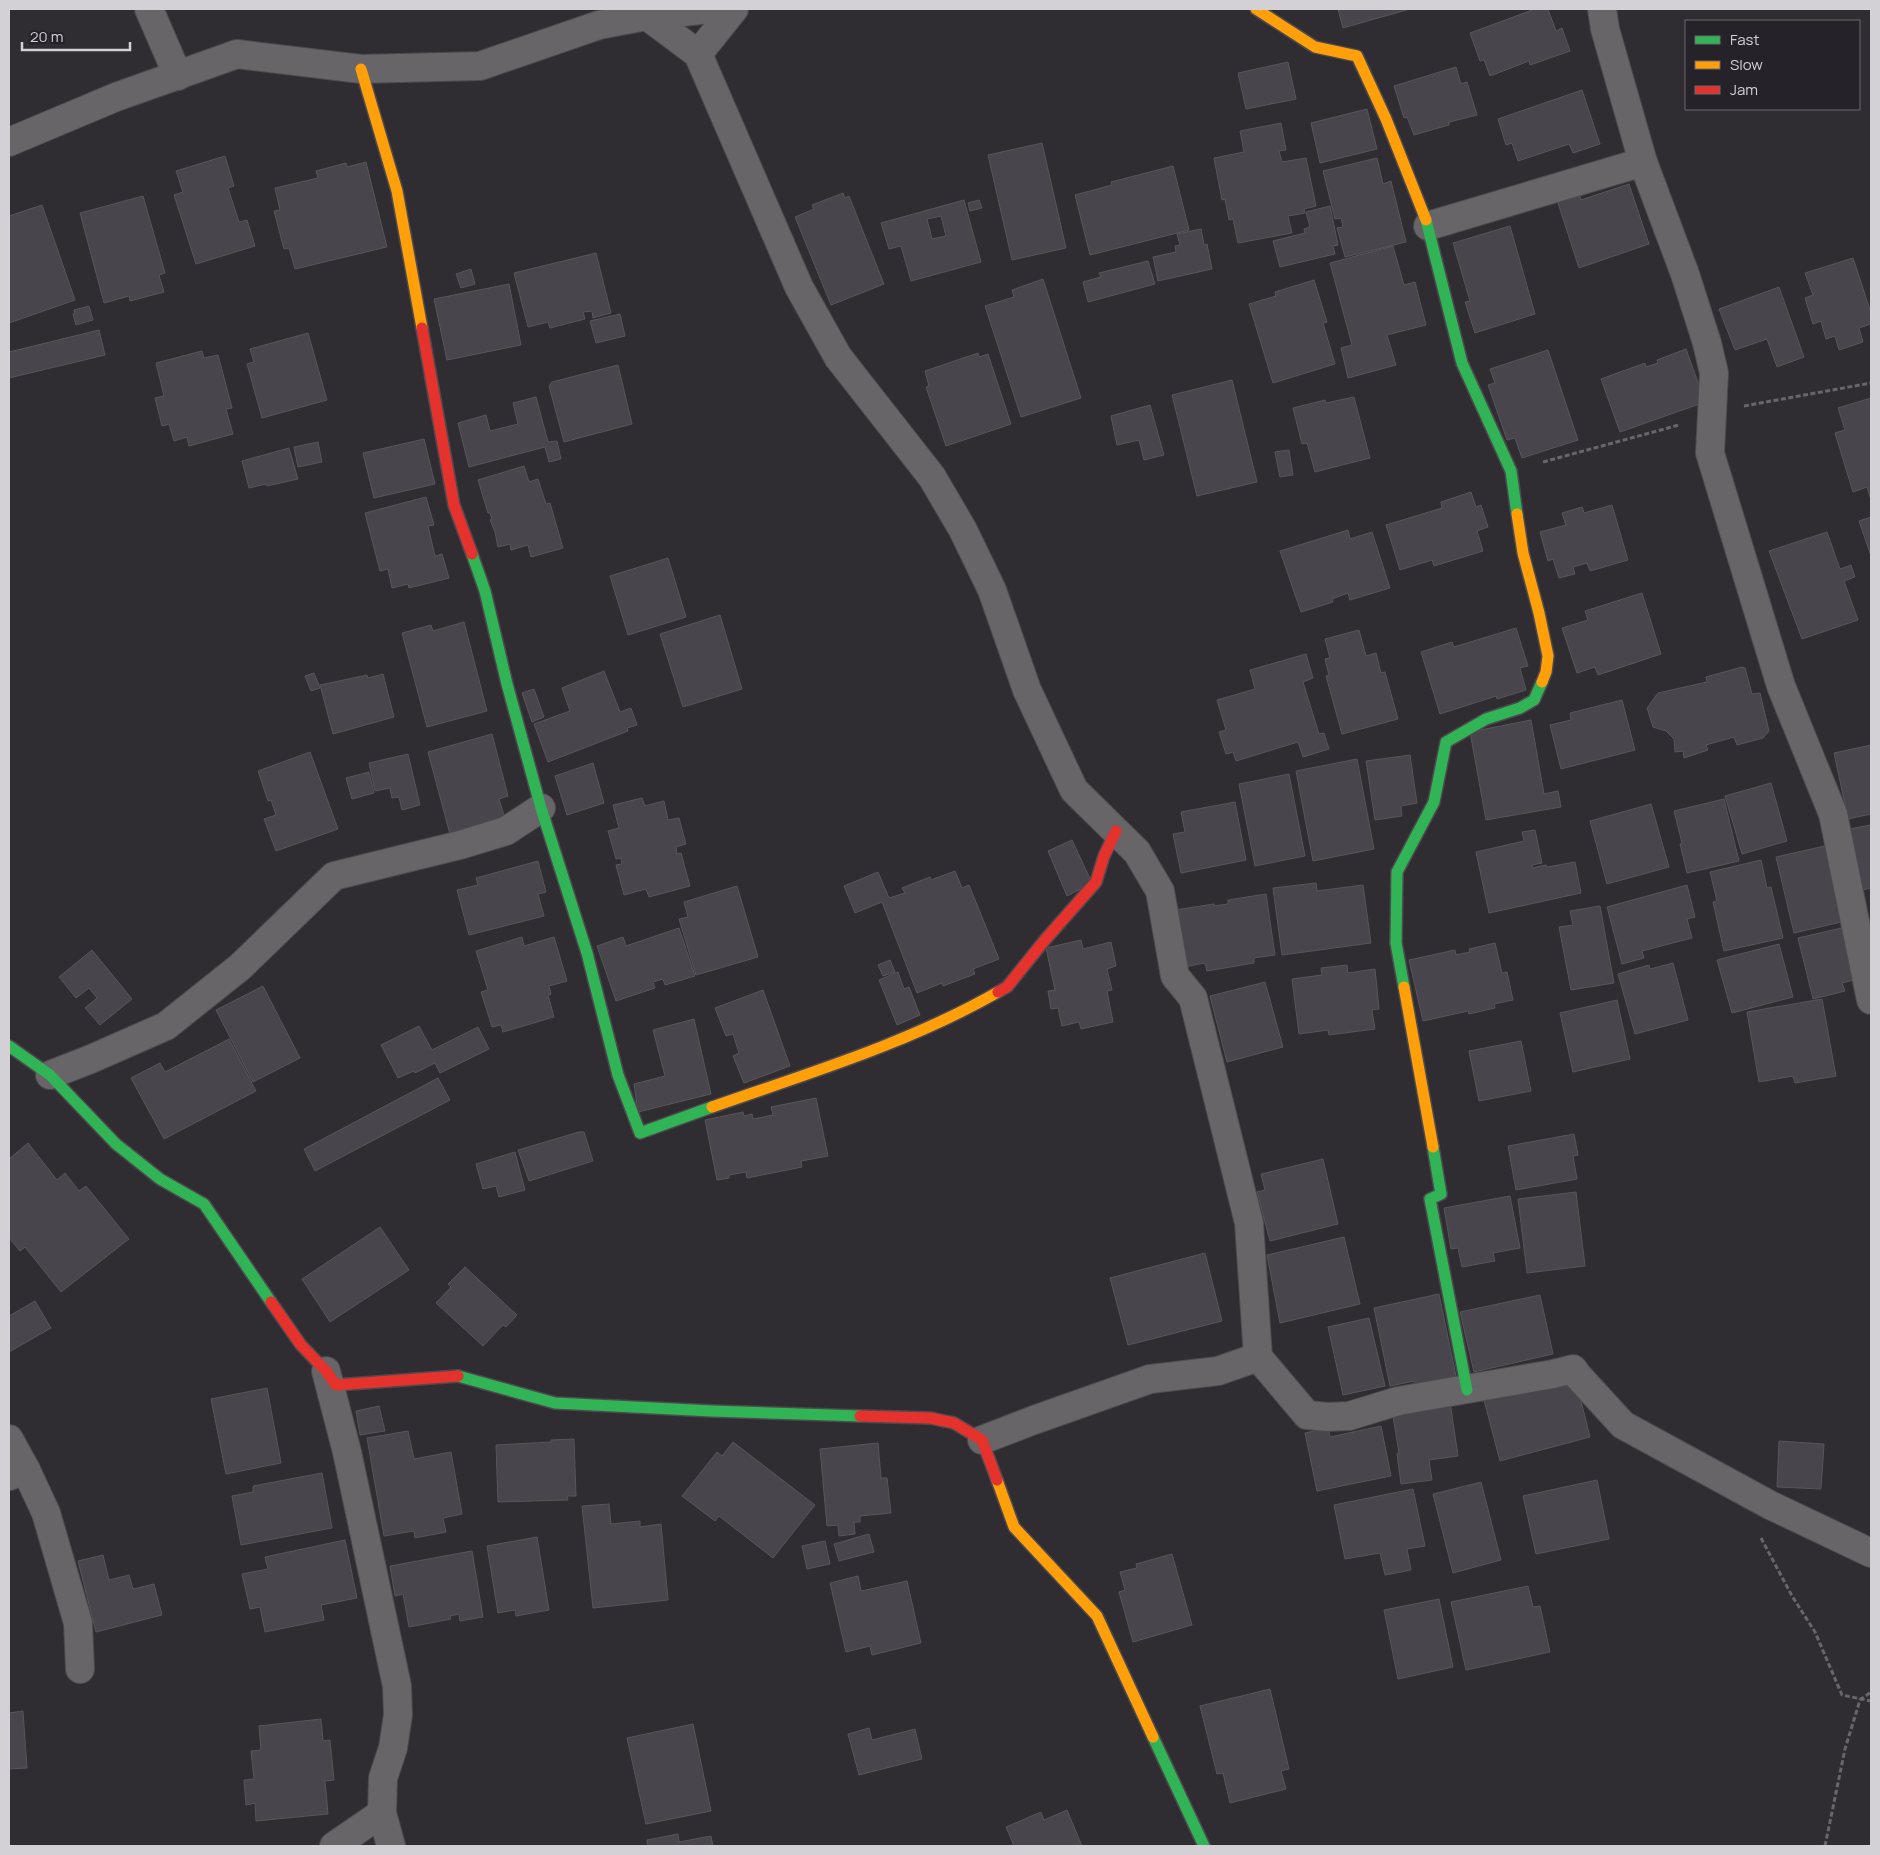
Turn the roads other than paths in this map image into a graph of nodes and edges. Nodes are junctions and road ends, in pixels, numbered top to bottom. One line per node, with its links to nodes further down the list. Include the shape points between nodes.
1 (149, 9): 10 (street)
2 (708, 9): 6 (street)
3 (734, 9): 8 (street)
4 (1256, 9): 13 (street, via 1315,47 1357,56)
5 (1602, 9): 12 (street, via 1605,30)
6 (647, 16): 7 (street); 8 (street)
7 (596, 17): 9 (street, via 480,66)
8 (698, 54): 15 (street, via 799,287 838,357 936,484 963,530 992,590 1027,690 1074,790)
9 (360, 69): 10 (street, via 237,54); 14 (street, via 397,191 454,504 485,591)
10 (178, 76): 11 (street, via 116,97)
11 (9, 142)
12 (1643, 162): 13 (street); 16 (street, via 1686,274 1707,343 1714,372 1710,453 1781,686 1833,814)
13 (1428, 226): 21 (street, via 1462,363 1511,470 1524,553 1548,656 1546,672 1534,700 1486,719 1446,742 1434,802 1397,872 1396,943 1441,1194 1430,1199)
14 (541, 808): 15 (street, via 588,953 618,1075 640,1133 876,1049 961,1013 1007,986 1096,882); 18 (street, via 506,831 334,876 240,967 166,1026)
15 (1116, 831): 19 (street, via 1137,852 1160,891 1175,976 1193,998 1249,1223)
16 (1871, 1000)
17 (9, 1046): 18 (street)
18 (50, 1075): 20 (street, via 116,1144 160,1179 204,1204 301,1345)
19 (1258, 1357): 21 (street, via 1307,1414 1349,1416 1398,1401); 23 (street, via 1218,1371 1150,1379)
20 (326, 1372): 23 (street, via 336,1385 460,1376 555,1402 930,1418 954,1423); 27 (street, via 347,1452 397,1686 398,1715 393,1748 383,1778)
21 (1467, 1390): 25 (street, via 1573,1369 1623,1425 1770,1504)
22 (9, 1439): 24 (street)
23 (982, 1440): 30 (street, via 1014,1527 1097,1616)
24 (17, 1473): 26 (street, via 46,1513 78,1623)
25 (1871, 1553)
26 (80, 1669)
27 (382, 1813): 28 (street); 29 (street)
28 (334, 1846)
29 (391, 1846)
30 (1204, 1846)

